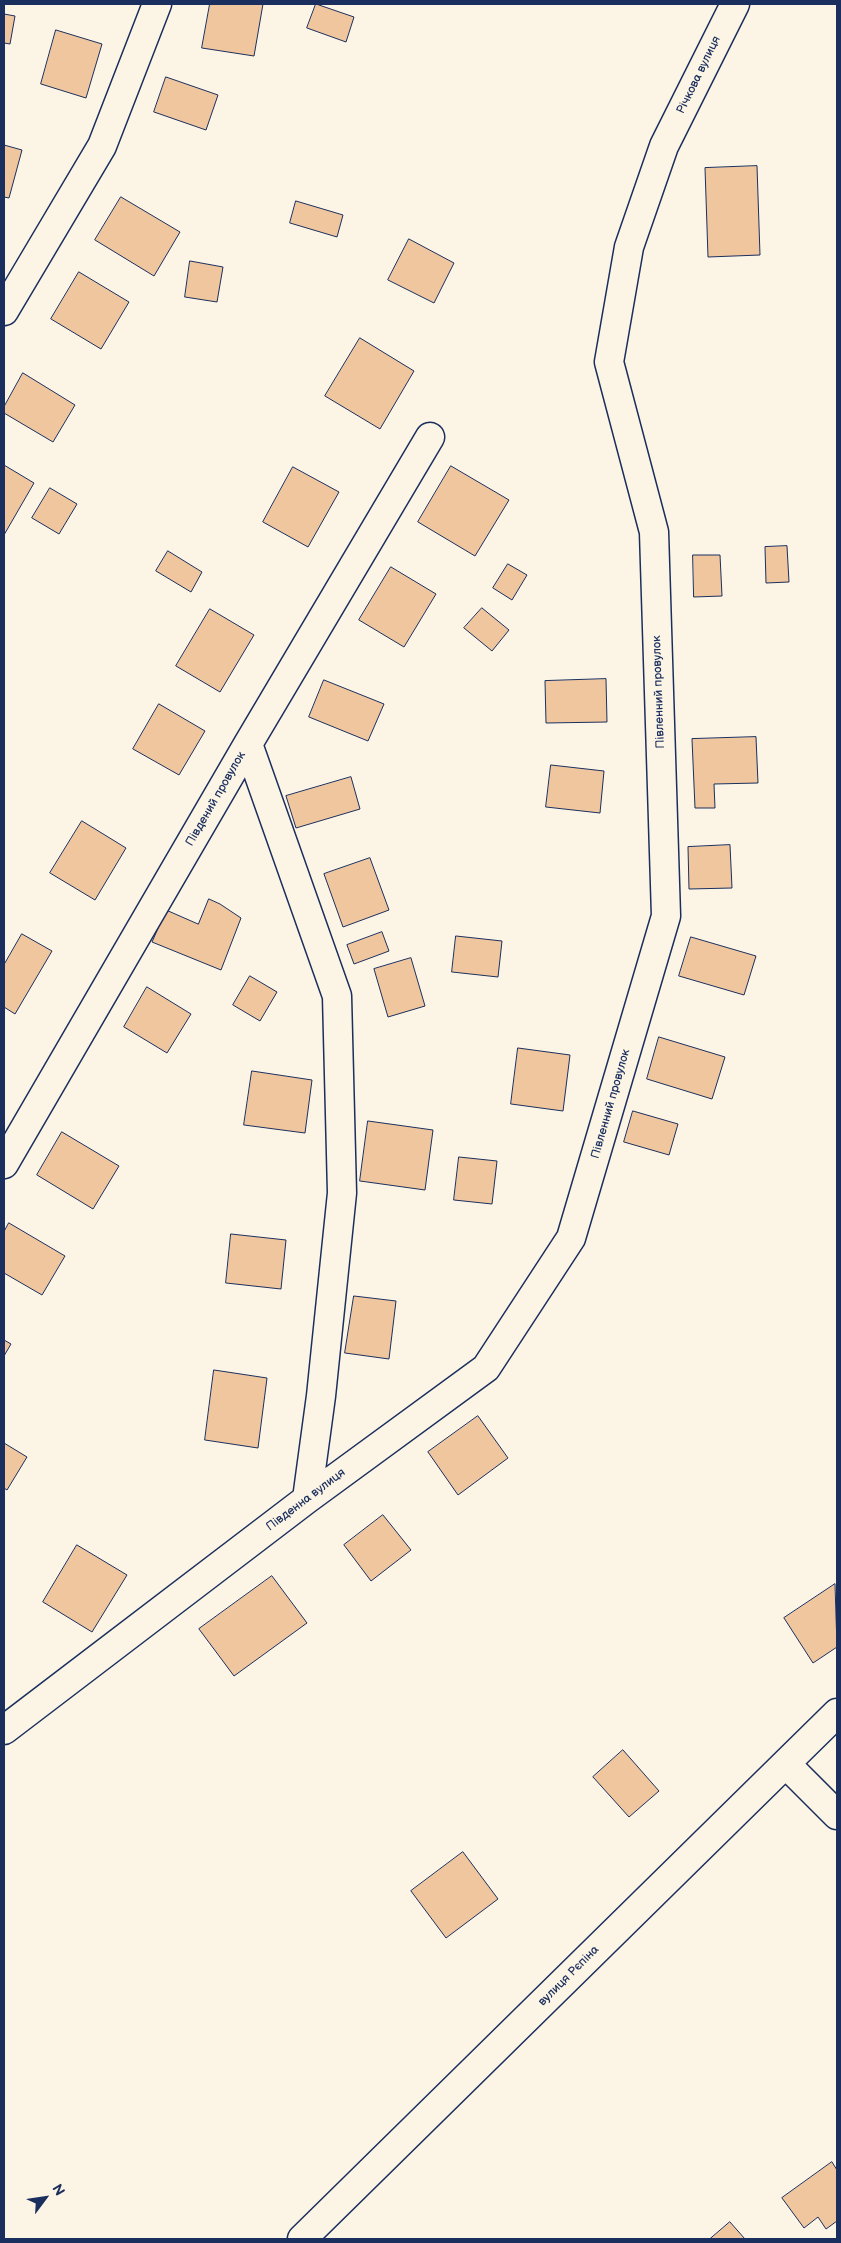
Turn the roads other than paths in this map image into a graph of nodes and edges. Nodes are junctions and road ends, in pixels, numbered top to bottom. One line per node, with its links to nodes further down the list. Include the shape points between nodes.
1 (157, 4): 4 (street, via 102,146)
2 (734, 4): 3 (street, Річкова вулиця)
3 (664, 146): 8 (street, Півленний провулок, via 629,247 609,362 654,532 666,916)
4 (4, 311)
5 (430, 437): 6 (street, Південий провулок)
6 (248, 744): 7 (street, Південий провулок); 9 (street, via 337,996 342,1193)
7 (4, 1164)
8 (571, 1238): 9 (street, Південна вулиця, via 486,1368)
9 (307, 1499): 11 (street, Південна вулиця)
10 (837, 1713): 12 (street, вулиця Рєпіна)
11 (4, 1730)
12 (786, 1764): 13 (street); 14 (street, вулиця Рєпіна)
13 (837, 1815)
14 (302, 2239)

